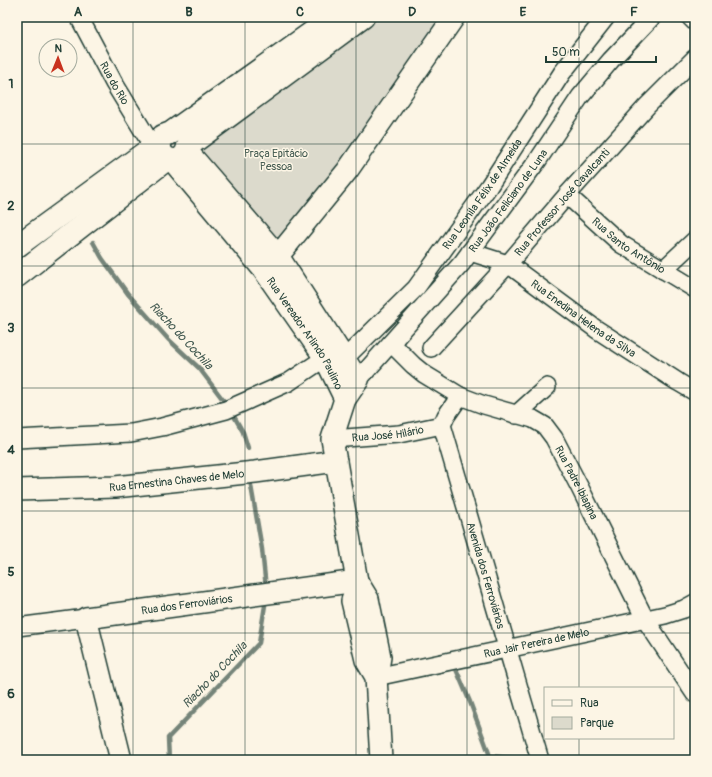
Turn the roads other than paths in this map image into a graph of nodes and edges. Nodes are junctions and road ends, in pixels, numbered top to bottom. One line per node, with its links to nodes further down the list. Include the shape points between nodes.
1 (79, 17): 10 (street, Rua do Rio, via 114,83)
2 (334, 17): 10 (main road)
3 (363, 17): 10 (main road)
4 (454, 17): 15 (street, via 347,171)
5 (606, 17): 22 (street, Rua Leonila Félix de Almeida, via 562,73 489,186 416,288)
6 (652, 17): 14 (street, Rua João Feliciano de Luna, via 580,97 538,160)
7 (690, 17): 8 (street)
8 (695, 22)
9 (695, 58): 11 (street, Rua Professor José Cavalcanti, via 647,106)
10 (171, 148): 13 (main road); 15 (street); 18 (main road)
11 (567, 195): 16 (street, Rua Professor José Cavalcanti); 17 (street, Rua Santo Antônio, via 621,244)
12 (695, 240): 17 (street)
13 (17, 246)
14 (470, 252): 16 (street, Rua Enedina Helena da Silva); 20 (street, Rua João Feliciano de Luna)
15 (270, 262): 22 (street, Rua Vereador Arlindo Paulino)
16 (508, 264): 21 (street, Rua Professor José Cavalcanti); 24 (street, Rua Enedina Helena da Silva, via 596,329)
17 (663, 270): 19 (street, Rua Santo Antônio)
18 (17, 276)
19 (695, 289)
20 (391, 343): 22 (street, Rua João Feliciano de Luna); 25 (street, Rua Padre Ibiapina, via 424,374)
21 (431, 348)
22 (344, 365): 26 (street, Rua Vereador Arlindo Paulino); 26 (street); 30 (street, via 289,382 226,410 162,427 131,433)
23 (547, 387): 27 (street)
24 (695, 392)
25 (460, 396): 27 (street, Rua Padre Ibiapina); 28 (street)
26 (345, 398): 29 (street)
27 (516, 415): 36 (street, Rua Padre Ibiapina, via 533,419 545,426 554,438)
28 (442, 425): 29 (street, Rua José Hilário, via 399,434); 38 (street, Avenida dos Ferroviários)
29 (332, 438): 31 (street)
30 (17, 439)
31 (336, 461): 32 (street, Rua Ernestina Chaves de Melo, via 115,487); 33 (street)
32 (17, 490)
33 (357, 581): 35 (street, Rua dos Ferroviários); 39 (street, via 368,599 380,657)
34 (695, 603): 36 (street, Rua Jair Pereira de Melo, via 665,616)
35 (86, 618): 37 (street, Rua dos Ferroviários); 41 (street)
36 (645, 619): 38 (street, Rua Jair Pereira de Melo); 40 (street, Rua Padre Ibiapina)
37 (17, 627)
38 (507, 649): 39 (street, Rua Jair Pereira de Melo); 43 (street, Avenida dos Ferroviários)
39 (376, 677): 42 (street)
40 (695, 694)
41 (121, 760)
42 (381, 760)
43 (540, 760)

